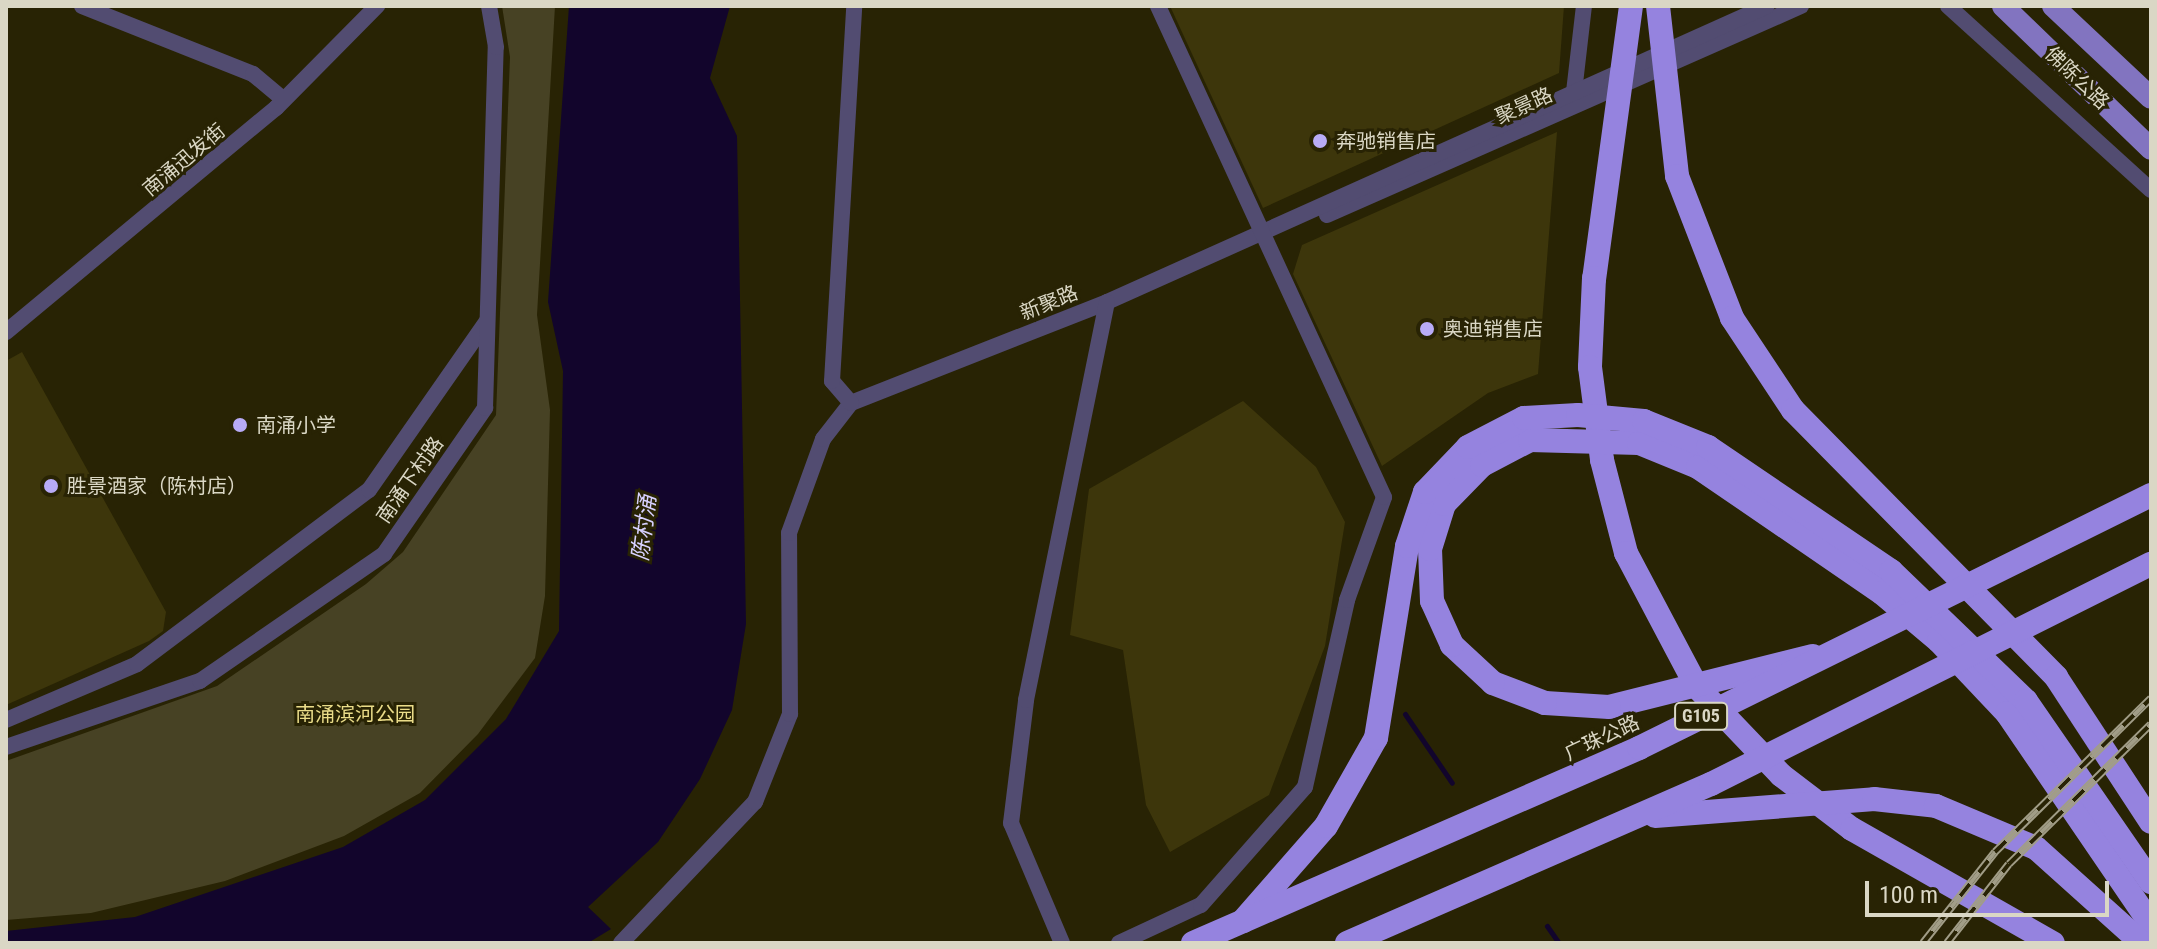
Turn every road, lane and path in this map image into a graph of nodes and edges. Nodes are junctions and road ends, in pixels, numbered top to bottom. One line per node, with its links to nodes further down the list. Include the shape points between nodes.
1 (82, 6): 16 (street, via 253,74)
2 (377, 6): 16 (street, 南涌迅发街)
3 (489, 6): 21 (street, 南涌下村路, via 496,47)
4 (854, 6): 23 (street, via 832,381)
5 (1158, 6): 19 (street)
6 (1584, 6): 14 (street)
7 (1631, 6): 36 (highway, via 1594,278 1590,367 1602,460 1626,553 1697,687 1781,775 1852,829)
8 (1658, 6): 31 (highway, via 1677,176 1732,318 1793,410 2056,677)
9 (1767, 6): 14 (street, 聚景路)
10 (1801, 6): 19 (street, 聚景路)
11 (1948, 6): 18 (street)
12 (2003, 6): 17 (main road, 佛陈公路)
13 (2053, 6): 15 (main road, 佛陈公路)
14 (1574, 92): 19 (street, 聚景路)
15 (2151, 98)
16 (284, 100): 22 (street, 南涌迅发街)
17 (2151, 149)
18 (2151, 190)
19 (1262, 238): 20 (street, 新聚路); 39 (street, via 1384,497 1347,600 1305,787 1201,905)
20 (1107, 302): 23 (street, 新聚路); 38 (street, via 1026,700 1011,823)
21 (487, 320): 27 (street, via 369,490 137,664); 28 (street, 南涌下村路, via 485,408 384,554 200,681)
22 (6, 332)
23 (851, 403): 37 (street, via 823,439 789,533 790,714 755,802)
24 (2151, 495): 26 (highway, 广珠公路 / G105)
25 (2151, 564): 30 (highway, via 1754,763)
26 (1813, 656): 29 (highway, via 1609,707 1545,703 1493,683 1452,645 1432,601 1430,549 1444,504 1482,465 1530,440 1577,437 1639,443 1698,467 1811,543 1939,641); 33 (highway, 广珠公路 / G105, via 1639,748)
27 (6, 720)
28 (6, 747)
29 (2085, 800): 32 (highway); 33 (highway, via 2026,701 1959,629 1830,527 1708,447 1644,421 1524,418 1468,447 1425,492 1407,546 1376,738 1326,826); 34 (highway)
30 (1625, 819): 35 (highway); 42 (highway, via 1874,799 1936,806 2036,848)
31 (2151, 822)
32 (2151, 882)
33 (1243, 921): 40 (highway, 广珠公路 / G105)
34 (2151, 924)
35 (1372, 937): 41 (highway)
36 (2044, 939)
37 (621, 943)
38 (1062, 943)
39 (1119, 943)
40 (1193, 943)
41 (1347, 943)
42 (2142, 943)

